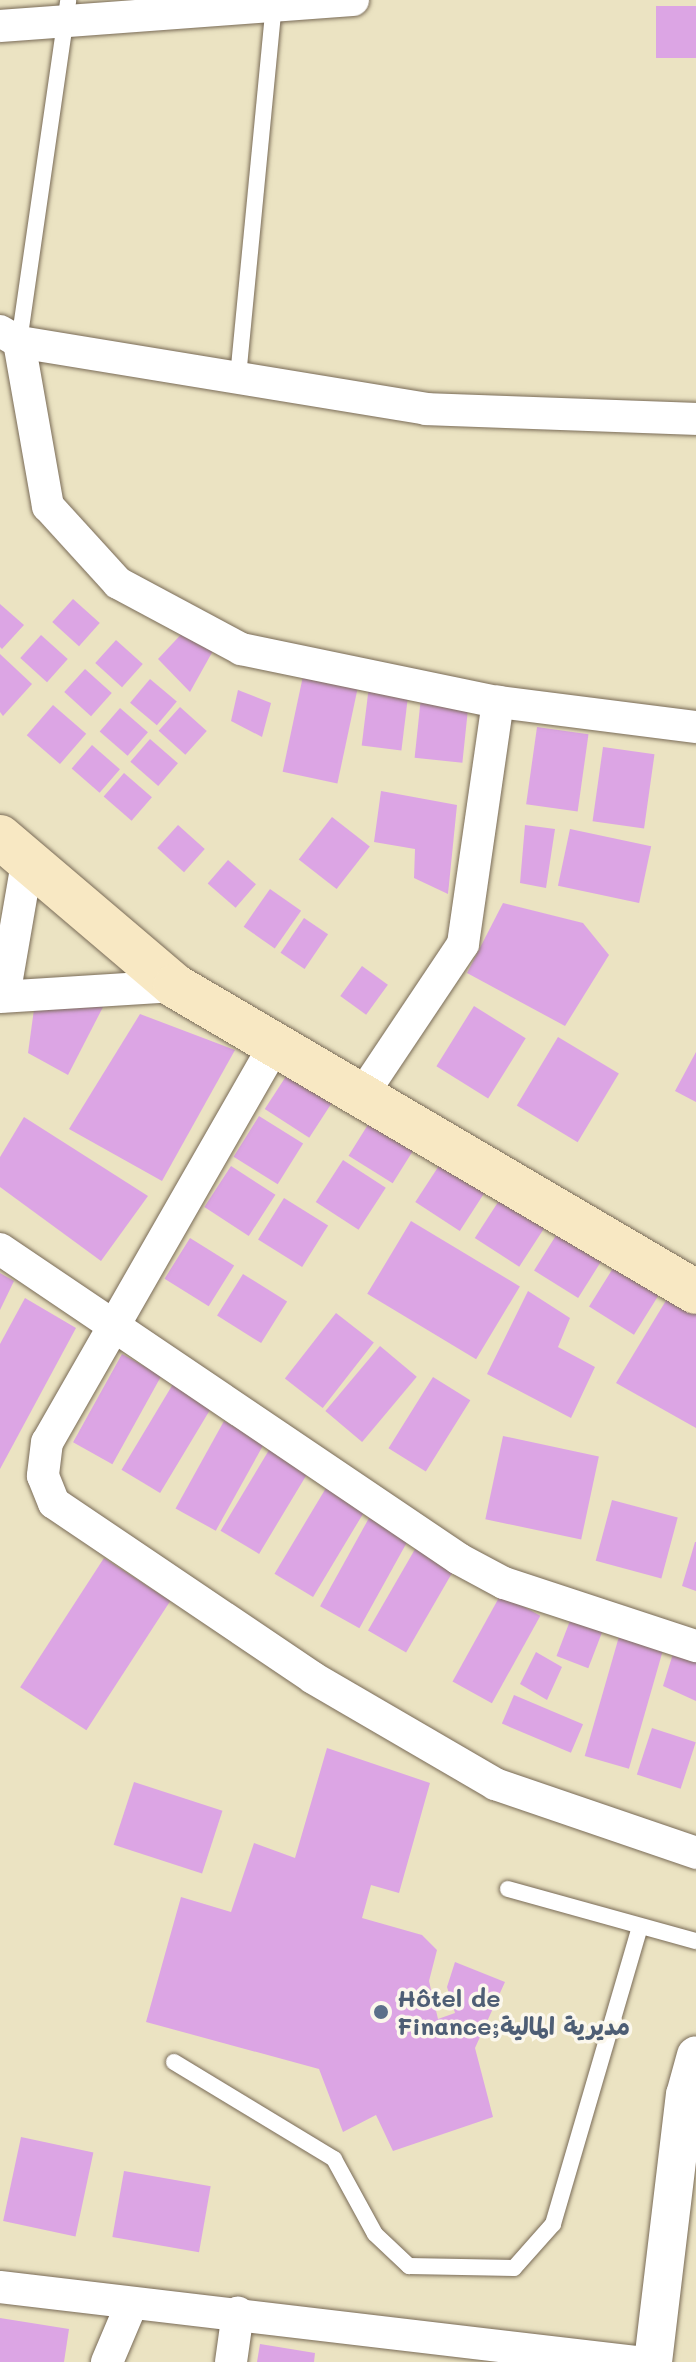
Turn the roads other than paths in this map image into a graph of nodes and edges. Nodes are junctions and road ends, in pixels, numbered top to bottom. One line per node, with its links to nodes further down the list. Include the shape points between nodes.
1 (353, 0): 2 (street)
2 (294, 2): 3 (street); 6 (lane)
3 (66, 12): 4 (street); 5 (lane)
4 (0, 26)
5 (9, 337): 6 (street); 8 (street, via 48,506 118,583 241,649)
6 (238, 377): 7 (street, via 426,409)
7 (696, 419)
8 (498, 702): 9 (street); 14 (street, via 463,944)
9 (696, 727)
10 (13, 850): 11 (main road); 12 (street)
11 (175, 986): 12 (street); 13 (main road)
12 (2, 997)
13 (273, 1048): 14 (main road); 17 (street)
14 (360, 1098): 16 (main road)
15 (0, 1249): 17 (street)
16 (696, 1292)
17 (110, 1328): 18 (street, via 459,1559 504,1583); 19 (street, via 47,1442 43,1476 54,1503 313,1678 495,1784)
18 (696, 1646)
19 (696, 1853)
20 (508, 1889): 21 (lane)
21 (639, 1929): 22 (lane); 24 (lane, via 553,2224 514,2268 409,2266 375,2234 334,2159)
22 (696, 1941)
23 (696, 2055): 31 (street, via 685,2095)
24 (174, 2062)
25 (0, 2287): 26 (street)
26 (132, 2303): 27 (street); 28 (street)
27 (238, 2312): 29 (street); 30 (street)
28 (107, 2362)
29 (231, 2362)
30 (636, 2362)
31 (653, 2362)

